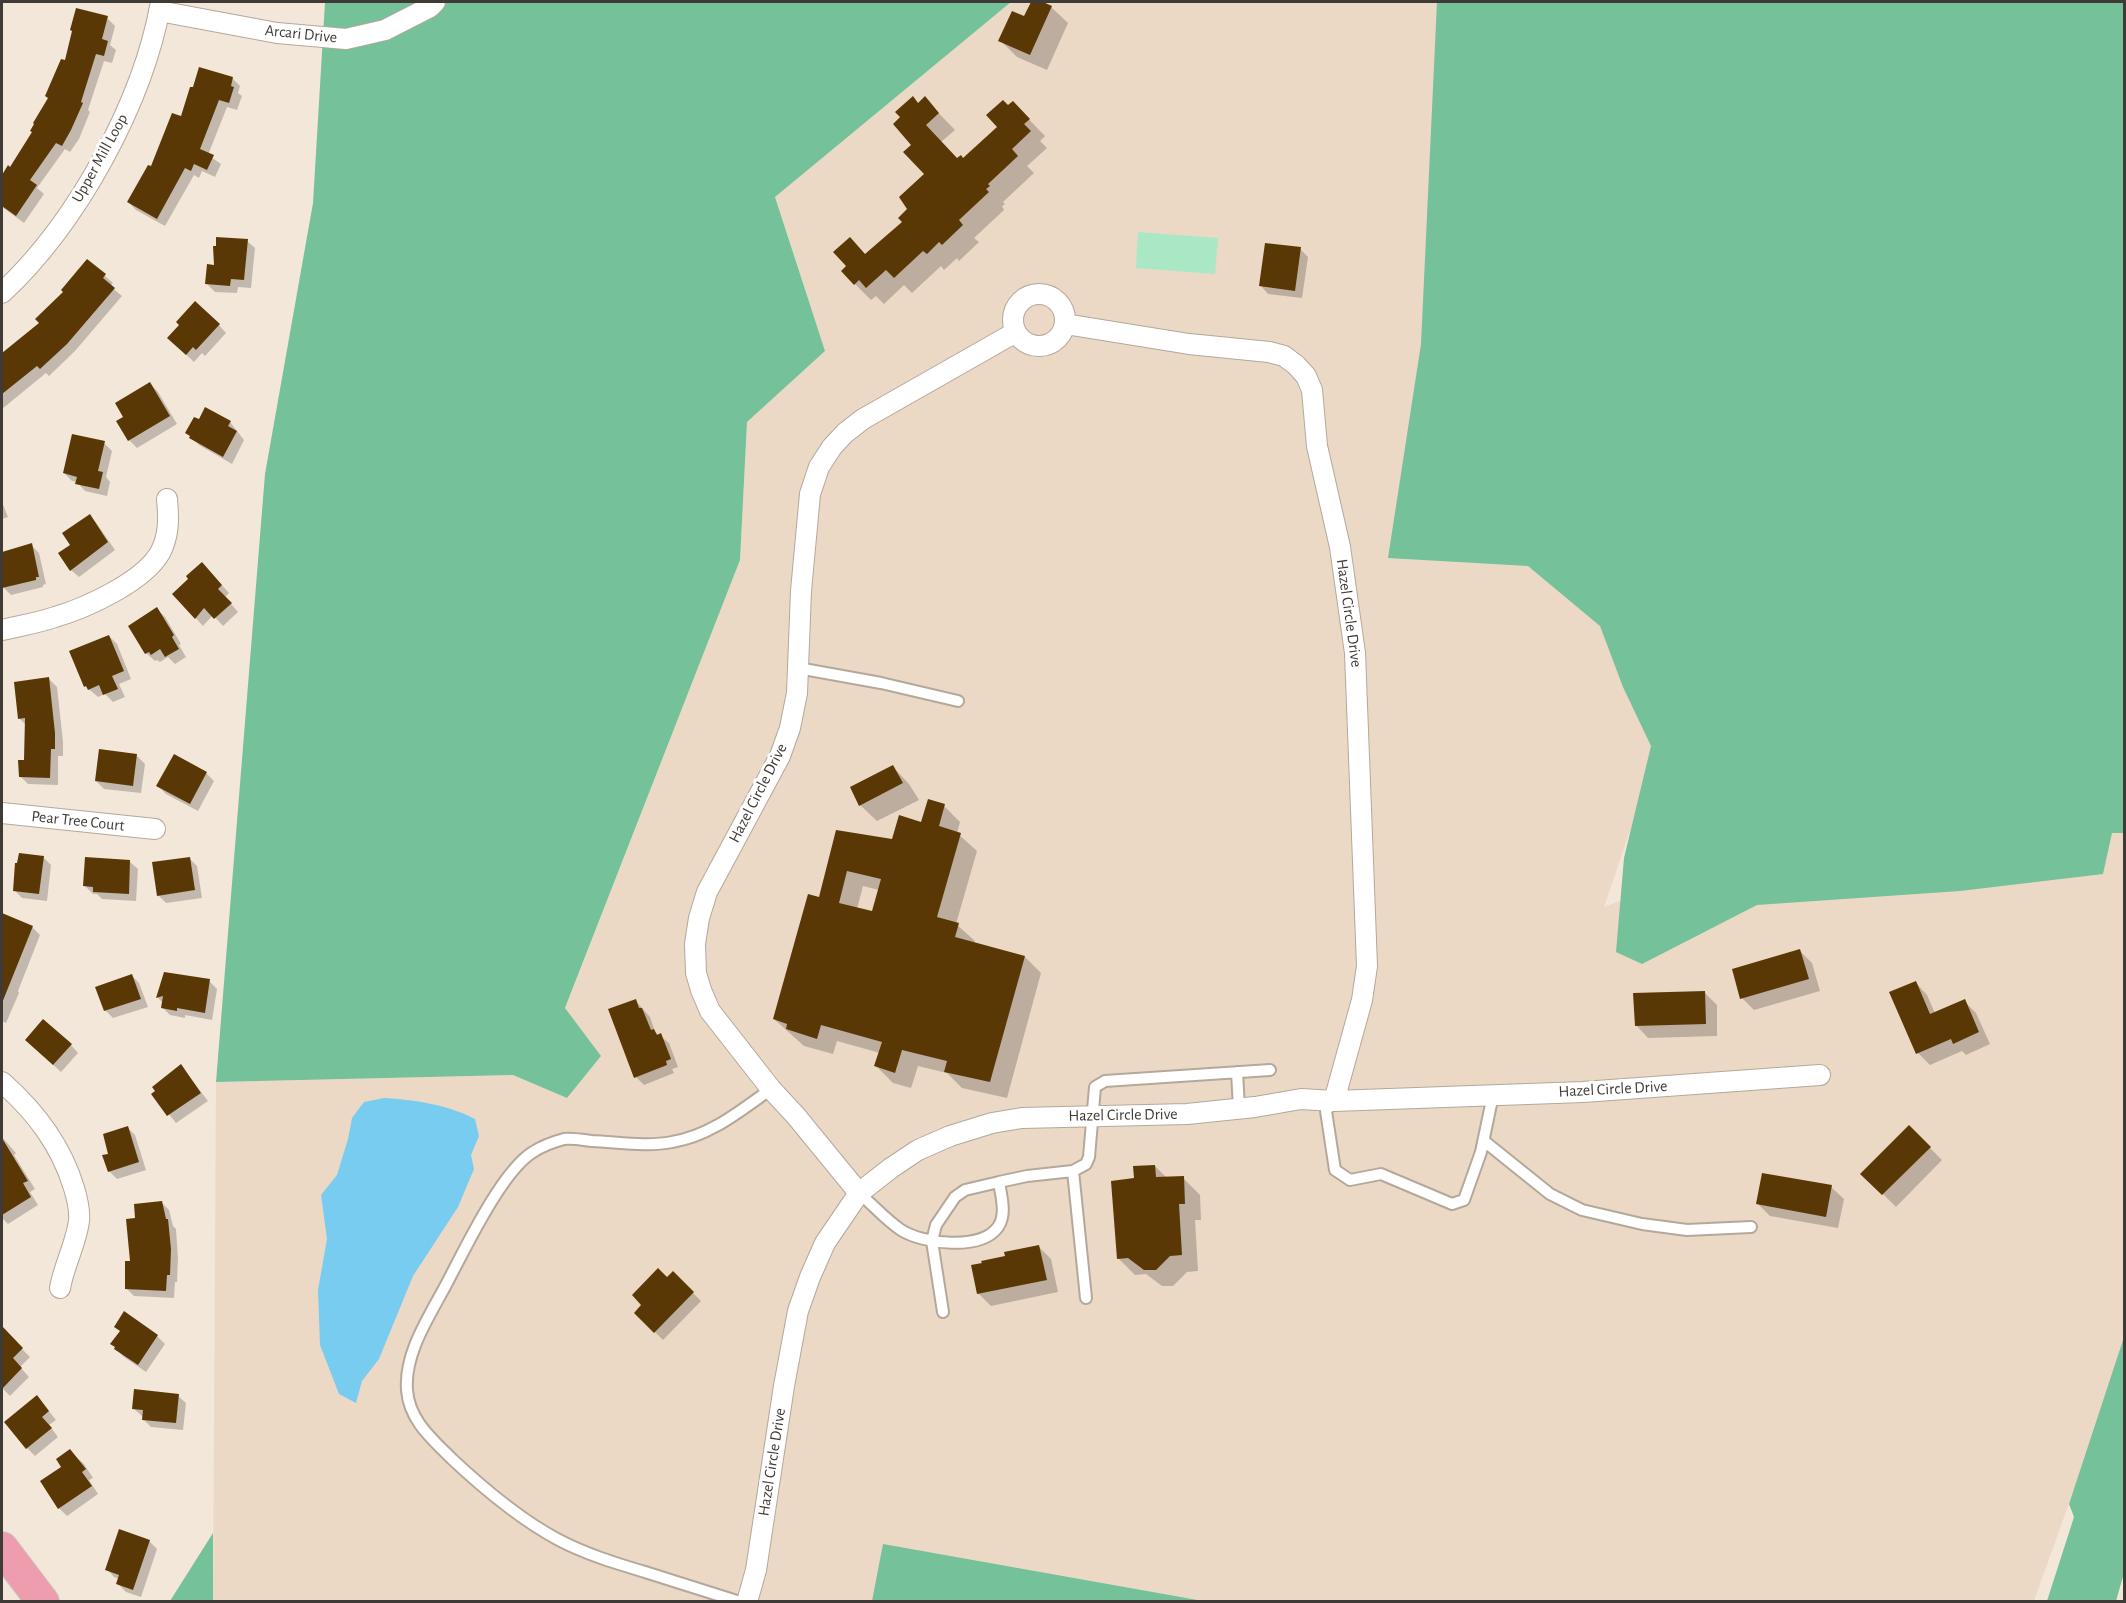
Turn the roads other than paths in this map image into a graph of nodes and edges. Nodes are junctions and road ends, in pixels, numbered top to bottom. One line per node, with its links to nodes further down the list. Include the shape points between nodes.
1 (435, 2): 2 (street, Arcari Drive, via 385,30 346,39 277,33)
2 (160, 6): 3 (street, Upper Mill Loop, via 147,58 98,166 59,228)
3 (2, 293)
4 (1065, 324): 5 (street, via 1058,339 1043,346 1028,344); 5 (street, via 1060,303 1038,293 1016,307); 18 (street, Hazel Circle Drive, via 1284,356 1306,376 1312,390 1317,446 1340,547 1355,653 1367,966 1362,1000)
5 (1016, 332): 8 (street, Hazel Circle Drive, via 863,419 832,447 819,467 808,503)
6 (167, 500): 7 (street, via 166,538 148,568 92,603 57,617)
7 (2, 630)
8 (798, 668): 9 (lane); 16 (street, Hazel Circle Drive, via 797,693 780,756 707,892 695,944 696,973 710,1011)
9 (958, 700)
10 (2, 813): 11 (street, Pear Tree Court)
11 (155, 829)
12 (1270, 1070): 13 (lane)
13 (1237, 1072): 19 (lane); 20 (lane, via 1104,1081 1095,1087)
14 (1820, 1075): 17 (street, Hazel Circle Drive)
15 (2, 1082): 27 (street, via 43,1124 71,1179 79,1219)
16 (771, 1089): 24 (street, Hazel Circle Drive); 32 (lane, via 695,1137 646,1144 566,1139 527,1157 510,1173 465,1250 422,1333 406,1378 410,1406 426,1434 478,1484 530,1523 602,1559)
17 (1493, 1095): 18 (street, Hazel Circle Drive); 21 (lane)
18 (1334, 1101): 19 (street, Hazel Circle Drive, via 1301,1099); 21 (lane, via 1326,1111 1335,1170 1350,1180 1381,1174 1452,1204 1464,1200)
19 (1239, 1108): 20 (street, Hazel Circle Drive, via 1187,1114)
20 (1092, 1116): 22 (lane, via 1089,1157 1086,1164); 24 (street, Hazel Circle Drive, via 1022,1118 950,1136 918,1150)
21 (1484, 1141): 25 (lane, via 1550,1194 1582,1210 1687,1230)
22 (1073, 1171): 23 (lane); 28 (lane)
23 (999, 1182): 26 (lane, via 976,1186 955,1197 936,1225); 26 (lane, via 1003,1210 998,1228 981,1239 957,1244)
24 (859, 1193): 26 (lane, via 901,1230); 33 (street, Hazel Circle Drive, via 825,1243 798,1311 756,1570)
25 (1751, 1227)
26 (933, 1241): 29 (lane)
27 (60, 1288)
28 (1086, 1298)
29 (943, 1312)
30 (2, 1548): 31 (main road)
31 (43, 1602)
32 (740, 1602)
33 (747, 1602)

